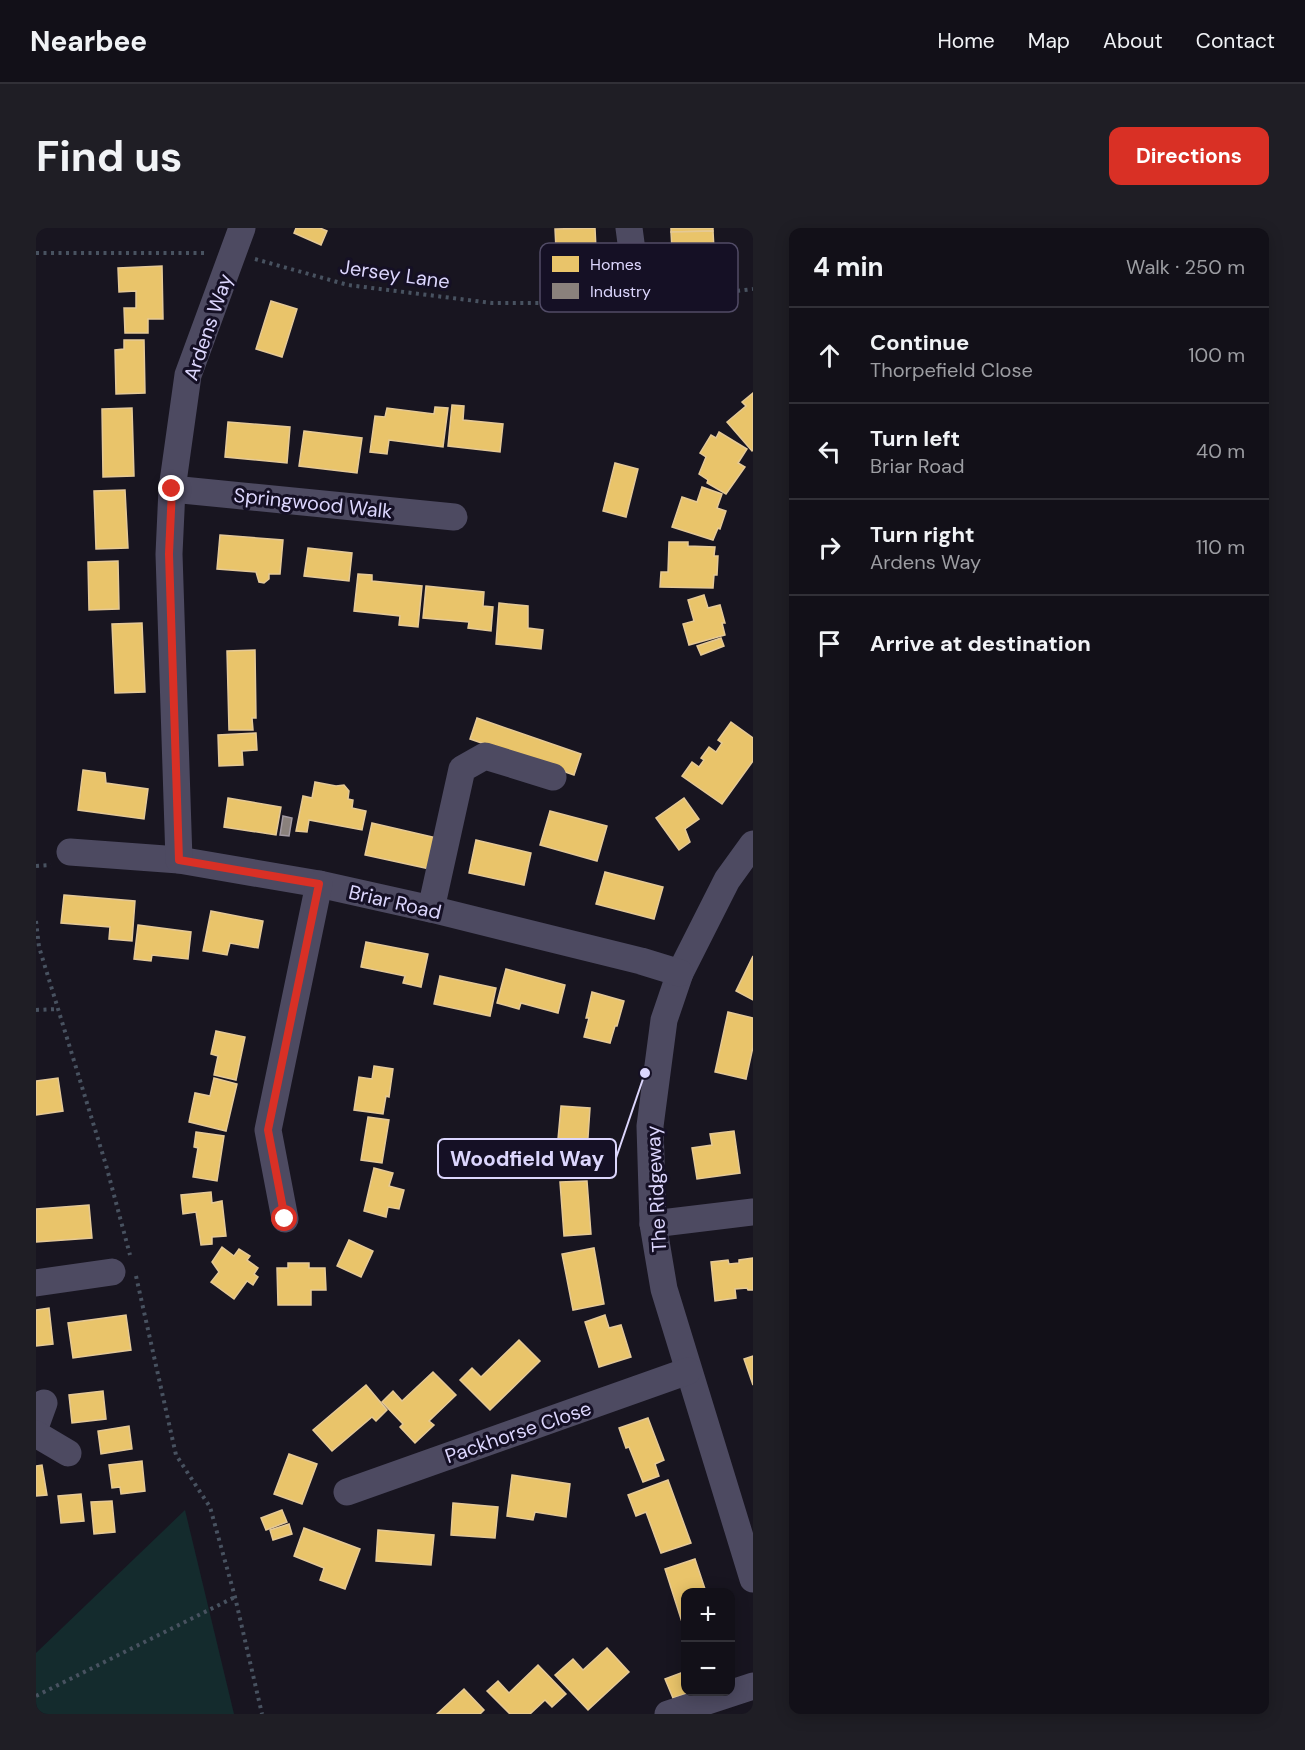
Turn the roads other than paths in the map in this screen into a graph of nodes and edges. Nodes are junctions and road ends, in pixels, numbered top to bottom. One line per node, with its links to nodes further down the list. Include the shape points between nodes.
1 (629, 228): 3 (street)
2 (238, 241): 4 (street, Ardens Way, via 188,375)
3 (631, 243)
4 (172, 489): 5 (street, Springwood Walk); 9 (street, Ardens Way, via 169,554)
5 (454, 517)
6 (553, 777): 11 (street, via 485,756 462,769)
7 (753, 844): 12 (street, The Ridgeway, via 727,880)
8 (70, 852): 9 (street, Briar Road)
9 (179, 860): 10 (street, Briar Road)
10 (319, 884): 11 (street, Briar Road); 14 (street, via 268,1130)
11 (430, 909): 12 (street, Briar Road)
12 (680, 973): 15 (street, The Ridgeway, via 664,1020 650,1126)
13 (753, 1212): 15 (street)
14 (285, 1219)
15 (653, 1224): 18 (street, The Ridgeway, via 664,1289)
16 (112, 1272): 17 (street)
17 (42, 1282)
18 (688, 1371): 21 (street, Packhorse Close); 22 (street, The Ridgeway)
19 (36, 1434): 20 (street)
20 (68, 1453)
21 (347, 1492)
22 (753, 1579)
23 (753, 1686): 24 (street)
24 (668, 1714)

